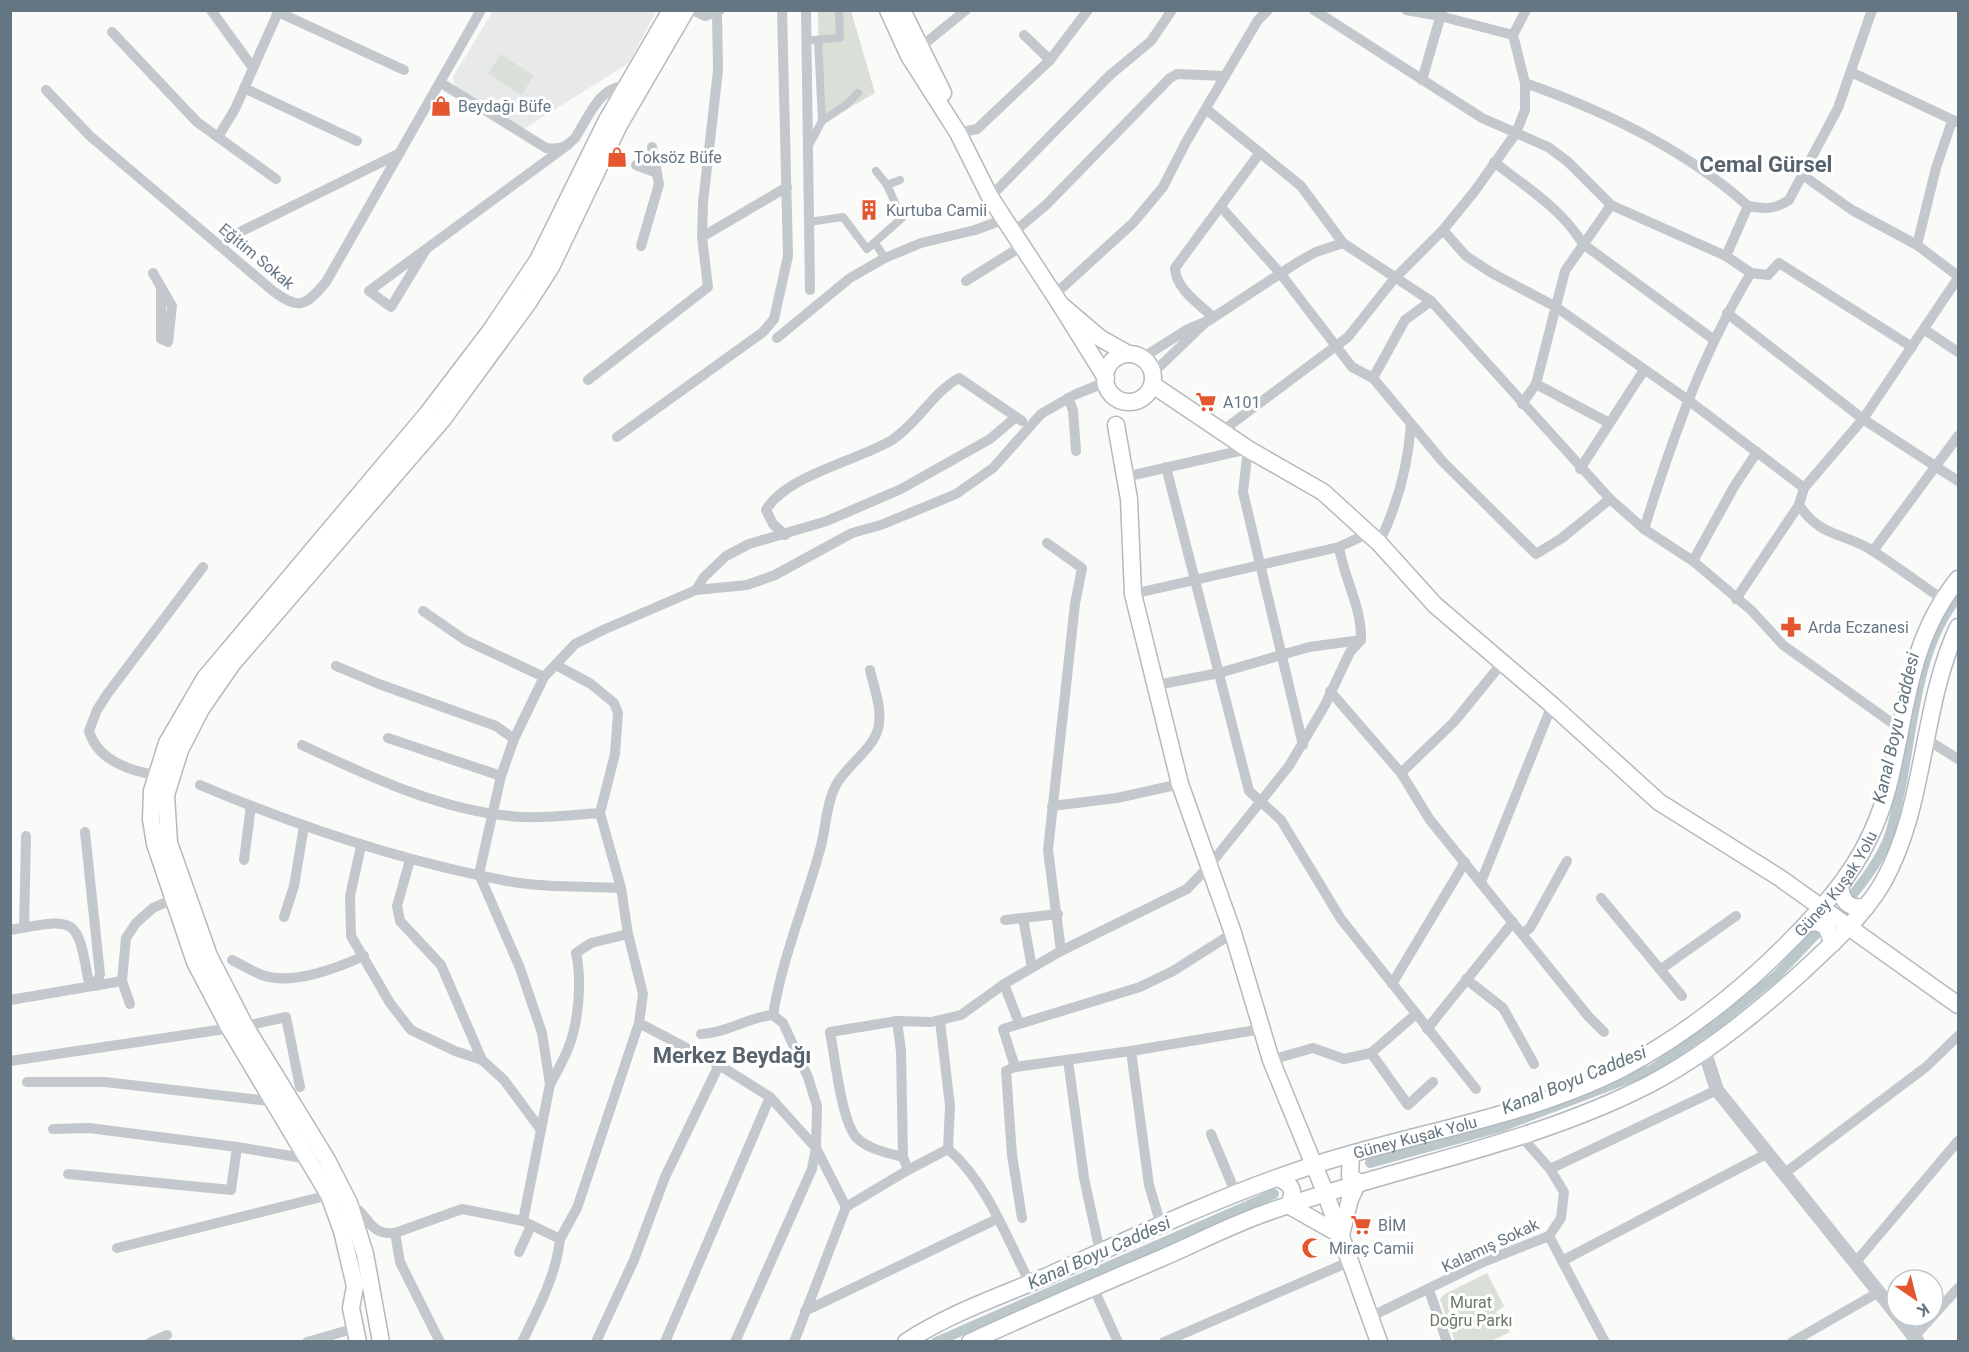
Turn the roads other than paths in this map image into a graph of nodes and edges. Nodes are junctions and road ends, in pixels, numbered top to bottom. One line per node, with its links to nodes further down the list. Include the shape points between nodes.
1 (211, 10): 28 (street)
2 (481, 10): 33 (street, Eğitim Sokak)
3 (671, 10): 35 (main road)
4 (686, 10): 163 (main road, via 619,125 551,267 528,303 442,419 232,664 201,708)
5 (692, 10): 19 (street, via 705,16)
6 (782, 10): 59 (street)
7 (806, 10): 25 (street)
8 (839, 10): 25 (street, via 840,38)
9 (888, 10): 26 (main road)
10 (902, 10): 26 (main road)
11 (966, 10): 26 (street)
12 (1088, 10): 27 (street)
13 (1172, 10): 60 (street, via 1151,41 1110,75)
14 (1268, 10): 31 (street, via 1258,20)
15 (1406, 10): 21 (street)
16 (1526, 10): 23 (street)
17 (1872, 10): 30 (street)
18 (279, 11): 28 (street); 29 (street)
19 (719, 11): 67 (street, via 718,70)
20 (1320, 13): 32 (street)
21 (1441, 13): 23 (street); 32 (street)
22 (112, 32): 44 (street, via 197,122)
23 (1513, 34): 34 (street)
24 (1024, 35): 27 (street)
25 (812, 40): 40 (street); 48 (street)
26 (915, 51): 42 (main road)
27 (1050, 60): 42 (street, via 977,129)
28 (253, 68): 36 (street)
29 (404, 70)
30 (1851, 72): 41 (street); 55 (street)
31 (1226, 76): 39 (street); 66 (street, via 1177,74 1170,78 1046,205)
32 (1422, 80): 43 (street, via 1482,118)
33 (441, 83): 46 (street, via 546,147); 49 (street, Eğitim Sokak)
34 (1525, 83): 43 (street, via 1525,110); 62 (street, via 1563,96 1661,142 1717,177)
35 (626, 87): 46 (street, via 609,90); 163 (main road, via 538,260 427,414 205,678 167,743)
36 (244, 88): 44 (street); 45 (street)
37 (46, 90): 72 (street, Eğitim Sokak, via 90,136)
38 (858, 93): 40 (street)
39 (1206, 109): 50 (street); 85 (street, via 1163,187)
40 (822, 121): 48 (street)
41 (1955, 121): 71 (street, via 1936,168)
42 (958, 133): 60 (main road)
43 (1516, 133): 51 (street); 61 (street, via 1567,160)
44 (218, 137): 56 (street)
45 (357, 141)
46 (569, 144): 74 (street)
47 (652, 147): 54 (street)
48 (808, 147): 64 (street)
49 (400, 153): 72 (street, via 240,232); 72 (street, Eğitim Sokak, via 326,282 303,303 290,303)
50 (1259, 154): 63 (street); 69 (street, via 1301,186)
51 (1494, 162): 65 (street); 70 (street, via 1552,207 1573,227)
52 (636, 165): 54 (street)
53 (876, 171): 58 (street)
54 (657, 173): 73 (street, via 659,184)
55 (1804, 176): 62 (street, via 1789,200 1778,207 1768,210); 71 (street, via 1852,210)
56 (276, 179)
57 (900, 180): 58 (street)
58 (887, 185): 68 (street, via 902,218)
59 (787, 187): 67 (street); 115 (street, via 788,256 778,306 768,326)
60 (990, 197): 66 (main road)
61 (1611, 205): 70 (street); 75 (street)
62 (1748, 206): 75 (street)
63 (1221, 207): 78 (street); 89 (street, via 1175,268 1175,276)
64 (809, 222): 68 (street, via 843,217 867,249); 84 (street)
65 (1443, 230): 81 (street); 87 (street, via 1466,256)
66 (1014, 232): 76 (street, via 975,230 921,243); 82 (street); 85 (main road)
67 (702, 237): 100 (street, via 709,281 706,291)
68 (875, 243): 76 (street)
69 (1343, 243): 78 (street, via 1316,252); 81 (street)
70 (1582, 244): 87 (street, via 1565,272); 92 (street)
71 (1917, 245): 80 (street)
72 (221, 246)
73 (641, 246)
74 (425, 252): 74 (street, via 415,258 369,291 391,307)
75 (1726, 256): 79 (street)
76 (885, 258): 91 (street, via 849,278)
77 (153, 273): 83 (street)
78 (1280, 273): 89 (street); 93 (street)
79 (1751, 273): 88 (street); 94 (street, via 1768,274 1779,263)
80 (1959, 277): 90 (street)
81 (1394, 279): 86 (street); 93 (street)
82 (966, 281)
83 (161, 287)
84 (810, 290)
85 (1056, 300): 96 (main road, via 1100,338); 101 (main road)
86 (1431, 301): 98 (street, via 1405,320); 106 (street)
87 (1556, 307): 97 (street); 102 (street)
88 (1726, 313): 92 (street); 108 (street)
89 (1210, 319): 96 (street); 99 (street)
90 (1925, 330): 94 (street); 95 (street)
91 (777, 338)
92 (1713, 339): 104 (street)
93 (1336, 347): 98 (street, via 1352,367); 113 (street)
94 (1912, 347): 108 (street)
95 (1959, 352)
96 (1135, 356): 99 (main road); 101 (main road, via 1113,360)
97 (1644, 370): 104 (street); 109 (street)
98 (1373, 378): 110 (street)
99 (1153, 379): 105 (main road, via 1144,398); 113 (main road)
100 (588, 380)
101 (1107, 384): 103 (street); 105 (main road, via 1120,401); 111 (main road)
102 (1536, 384): 106 (street); 109 (street)
103 (1068, 398): 112 (street); 117 (street, via 1073,410)
104 (1688, 400): 118 (street); 127 (street)
105 (1130, 402): 111 (main road)
106 (1522, 404): 121 (street)
107 (1016, 417): 112 (street); 128 (street, via 981,444 901,489); 128 (street, via 958,378 892,440 817,472 771,501 766,510)
108 (1863, 419): 120 (street); 124 (street)
109 (1609, 423): 121 (street)
110 (1411, 424): 125 (street, via 1443,462 1536,554); 129 (street, via 1402,488 1393,514)
111 (1116, 425): 122 (main road)
112 (1029, 426): 138 (street, via 993,468 956,494 852,533 766,579)
113 (1222, 431): 116 (main road)
114 (1959, 436): 120 (street)
115 (617, 437)
116 (1248, 449): 119 (street); 129 (main road, via 1306,480); 134 (street, via 1243,492)
117 (1076, 451)
118 (1757, 452): 124 (street); 133 (street)
119 (1166, 467): 122 (street); 136 (street)
120 (1937, 467): 123 (street); 132 (street)
121 (1580, 469): 125 (street)
122 (1125, 477): 139 (main road)
123 (1959, 481)
124 (1804, 488): 126 (street)
125 (1610, 499): 127 (street)
126 (1799, 505): 132 (street, via 1808,520 1832,535); 140 (street)
127 (1644, 529): 133 (street)
128 (785, 535): 138 (street, via 749,544 726,556)
129 (1374, 538): 131 (street); 146 (main road, via 1435,604)
130 (1047, 543): 169 (street, via 1082,568)
131 (1339, 547): 134 (street); 144 (street, via 1360,613)
132 (1873, 551): 141 (street)
133 (1694, 561): 140 (street)
134 (1260, 563): 136 (street); 145 (street)
135 (203, 567): 163 (street, via 108,693 89,731 100,754 134,770)
136 (1196, 579): 139 (street); 150 (street)
137 (1959, 579): 141 (main road, Güney Kuşak Yolu)
138 (696, 590): 147 (street, via 575,644)
139 (1133, 594): 152 (main road)
140 (1736, 599): 155 (street, via 1783,645)
141 (1942, 599): 155 (main road, Güney Kuşak Yolu, via 1925,630 1911,672)
142 (423, 611): 151 (street, via 465,640)
143 (1959, 627): 158 (main road, Güney Kuşak Yolu, via 1934,700)
144 (1361, 640): 145 (street, via 1309,647); 153 (street, via 1350,652)
145 (1280, 657): 150 (street); 160 (street)
146 (1502, 663): 154 (main road); 162 (street, via 1454,722)
147 (556, 665): 151 (street); 171 (street, via 591,684 614,703 618,713 615,754)
148 (336, 666): 157 (street, via 496,726)
149 (870, 670): 218 (street, via 879,711 878,729 834,788 815,870 778,981)
150 (1219, 673): 152 (street); 167 (street, via 1249,791)
151 (544, 677): 157 (street)
152 (1157, 686): 166 (main road)
153 (1330, 691): 160 (street); 162 (street)
154 (1551, 705): 182 (street); 187 (main road, via 1659,802)
155 (1899, 729): 183 (main road, Güney Kuşak Yolu, via 1888,789 1874,828)
156 (388, 738): 164 (street)
157 (514, 739): 164 (street)
158 (1926, 739): 161 (street); 188 (main road, Güney Kuşak Yolu, via 1914,802 1900,847)
159 (302, 745): 170 (street, via 356,771 431,799)
160 (1303, 745): 167 (street)
161 (1959, 759)
162 (1401, 773): 179 (street, via 1430,820)
163 (164, 776): 186 (main road, via 152,791 151,819); 223 (main road, via 169,843)
164 (501, 776): 170 (street)
165 (200, 784): 168 (street)
166 (1180, 784): 169 (street, via 1117,798); 180 (main road)
167 (1262, 803): 180 (street); 211 (street, via 1281,820 1341,919)
168 (250, 806): 172 (street); 176 (street)
169 (1052, 806): 189 (street, via 1048,850)
170 (492, 812): 171 (street, via 521,817); 181 (street)
171 (600, 813): 184 (street)
172 (304, 826): 175 (street); 191 (street, via 294,886)
173 (85, 832): 212 (street, via 100,974)
174 (26, 836): 197 (street)
175 (361, 846): 177 (street); 204 (street, via 350,896 351,936)
176 (244, 860)
177 (410, 860): 181 (street); 232 (street, via 397,906 400,921 441,965)
178 (1567, 861): 200 (street, via 1530,928)
179 (1465, 862): 182 (street); 211 (street)
180 (1209, 866): 199 (main road); 203 (street, via 1187,889)
181 (479, 874): 184 (street, via 509,881); 241 (street, via 520,968 542,1033)
182 (1481, 882): 194 (street)
183 (1840, 886): 187 (main road, Güney Kuşak Yolu); 188 (main road, via 1846,904)
184 (621, 888): 201 (street)
185 (1601, 898): 207 (street)
186 (172, 899): 209 (street, via 153,908 126,938); 223 (main road, via 195,962)
187 (1822, 907): 195 (main road, Güney Kuşak Yolu); 196 (main road)
188 (1866, 907): 196 (main road, Güney Kuşak Yolu)
189 (1058, 914): 192 (street); 203 (street)
190 (1736, 916): 207 (street)
191 (284, 917)
192 (1023, 918): 193 (street); 206 (street)
193 (1005, 920)
194 (1513, 922): 200 (street); 208 (street)
195 (1808, 922): 202 (main road, via 1826,927); 255 (main road, Güney Kuşak Yolu, via 1721,1003 1621,1068 1554,1096)
196 (1847, 927): 202 (main road, Güney Kuşak Yolu); 216 (main road)
197 (24, 928): 198 (street); 212 (street, via 66,924 75,928 83,946 88,979)
198 (10, 930)
199 (1233, 933): 222 (street, via 1140,987); 224 (main road)
200 (1523, 933): 226 (street)
201 (628, 934): 221 (street, via 643,994); 241 (street, via 591,943 576,953 580,968 578,1006 570,1044)
202 (1833, 943): 229 (main road, Güney Kuşak Yolu, via 1776,996)
203 (1061, 951): 206 (street)
204 (364, 956): 205 (street, via 298,977 264,976); 232 (street, via 390,1003 411,1030)
205 (232, 960)
206 (1032, 968): 210 (street)
207 (1661, 969): 213 (street)
208 (1466, 979): 225 (street); 236 (street, via 1503,1008)
209 (122, 981): 212 (street); 215 (street)
210 (1004, 984): 220 (street, via 961,1015); 222 (street)
211 (1392, 984): 217 (street)
212 (96, 986): 214 (street)
213 (1682, 996)
214 (10, 1000)
215 (130, 1004)
216 (1959, 1005)
217 (1416, 1014): 225 (street); 231 (street)
218 (773, 1015): 227 (street); 252 (street, via 783,1023 808,1077 817,1106)
219 (897, 1021): 220 (street); 256 (street); 256 (street, via 830,1032 847,1120 856,1137 877,1150)
220 (939, 1021): 253 (street, via 950,1106)
221 (639, 1023): 237 (street); 279 (street, via 577,1208)
222 (1019, 1023): 238 (street, via 1004,1029)
223 (237, 1026): 235 (street); 244 (main road); 244 (street, via 286,1017)
224 (1262, 1029): 230 (street); 234 (main road)
225 (1427, 1029): 242 (street)
226 (1604, 1032)
227 (701, 1035)
228 (1959, 1036): 262 (street, via 1926,1067)
229 (1704, 1050): 243 (street); 249 (main road, Güney Kuşak Yolu, via 1650,1084)
230 (1131, 1051): 233 (street); 275 (street, via 1149,1185)
231 (1371, 1053): 234 (street, via 1344,1059 1313,1048); 240 (street, via 1408,1105)
232 (482, 1060): 247 (street, via 504,1080)
233 (1068, 1060): 238 (street); 282 (street, via 1084,1178)
234 (1271, 1060): 259 (main road)
235 (10, 1061)
236 (1534, 1064)
237 (719, 1065): 245 (street); 302 (street, via 665,1178 634,1260)
238 (1015, 1067): 272 (street, via 1006,1071 1012,1155)
239 (27, 1082): 244 (street, via 105,1082)
240 (1433, 1082)
241 (550, 1084): 247 (street)
242 (1476, 1089)
243 (1717, 1090): 254 (street); 260 (street)
244 (289, 1096): 257 (main road); 258 (main road)
245 (770, 1097): 252 (street); 303 (street)
246 (53, 1129): 251 (street, via 90,1128)
247 (541, 1130): 274 (street)
248 (1211, 1134): 267 (street)
249 (1521, 1136): 260 (street, Kalamış Sokak); 265 (main road, Güney Kuşak Yolu)
250 (1959, 1141): 285 (street)
251 (237, 1147): 257 (street); 263 (street, via 231,1190)
252 (816, 1148): 271 (street); 304 (street, via 812,1169)
253 (948, 1149): 261 (street); 273 (street, via 968,1169)
254 (1768, 1153): 262 (street); 284 (street)
255 (1351, 1154): 259 (main road, Güney Kuşak Yolu); 265 (main road, via 1350,1176)
256 (903, 1157): 261 (street)
257 (309, 1160): 258 (street); 268 (main road)
258 (327, 1160): 269 (main road)
259 (1314, 1165): 264 (main road, Güney Kuşak Yolu); 266 (main road)
260 (1550, 1169): 278 (street, Kalamış Sokak, via 1564,1192 1561,1218)
261 (908, 1170): 271 (street)
262 (1785, 1173): 285 (street)
263 (68, 1174)
264 (1278, 1178): 267 (main road, Güney Kuşak Yolu); 270 (main road, via 1293,1189)
265 (1358, 1182): 266 (main road, Güney Kuşak Yolu); 277 (main road)
266 (1325, 1192): 270 (main road, Güney Kuşak Yolu); 277 (main road)
267 (1236, 1194): 275 (main road, Güney Kuşak Yolu)
268 (329, 1195): 280 (street); 295 (main road, via 350,1257 355,1286 351,1308)
269 (349, 1203): 276 (street, via 375,1230); 299 (main road, via 365,1254)
270 (1288, 1205): 277 (main road); 287 (main road, Güney Kuşak Yolu)
271 (846, 1207): 292 (street)
272 (1022, 1218)
273 (996, 1219): 286 (street); 292 (street)
274 (527, 1223): 276 (street, via 462,1209); 279 (street); 281 (street)
275 (1161, 1225): 282 (main road, Güney Kuşak Yolu)
276 (395, 1233): 300 (street, via 400,1262)
277 (1341, 1235): 283 (main road)
278 (1549, 1236): 284 (street); 289 (street, Kalamış Sokak, via 1483,1262)
279 (560, 1239): 301 (street, via 545,1296)
280 (117, 1248)
281 (519, 1252)
282 (1100, 1252): 286 (main road, Güney Kuşak Yolu)
283 (1351, 1261): 293 (main road); 309 (street)
284 (1562, 1261): 312 (street)
285 (1855, 1263): 290 (street)
286 (1030, 1283): 306 (main road, Güney Kuşak Yolu)
287 (1093, 1287): 307 (main road, Güney Kuşak Yolu); 308 (street)
288 (1959, 1288): 296 (street)
289 (1429, 1290): 293 (street, Kalamış Sokak); 311 (street)
290 (1879, 1292): 291 (street); 313 (street)
291 (1885, 1300)
292 (806, 1311): 305 (street)
293 (1370, 1317): 310 (main road)
294 (167, 1335): 297 (street)
295 (357, 1335): 298 (street)
296 (1916, 1339)
297 (152, 1341)
298 (307, 1341)
299 (381, 1341)
300 (440, 1341)
301 (522, 1341)
302 (596, 1341)
303 (665, 1341)
304 (735, 1341)
305 (794, 1341)
306 (906, 1341)
307 (970, 1341)
308 (1118, 1341)
309 (1164, 1341)
310 (1379, 1341)
311 (1447, 1341)
312 (1605, 1341)
313 (1792, 1341)

